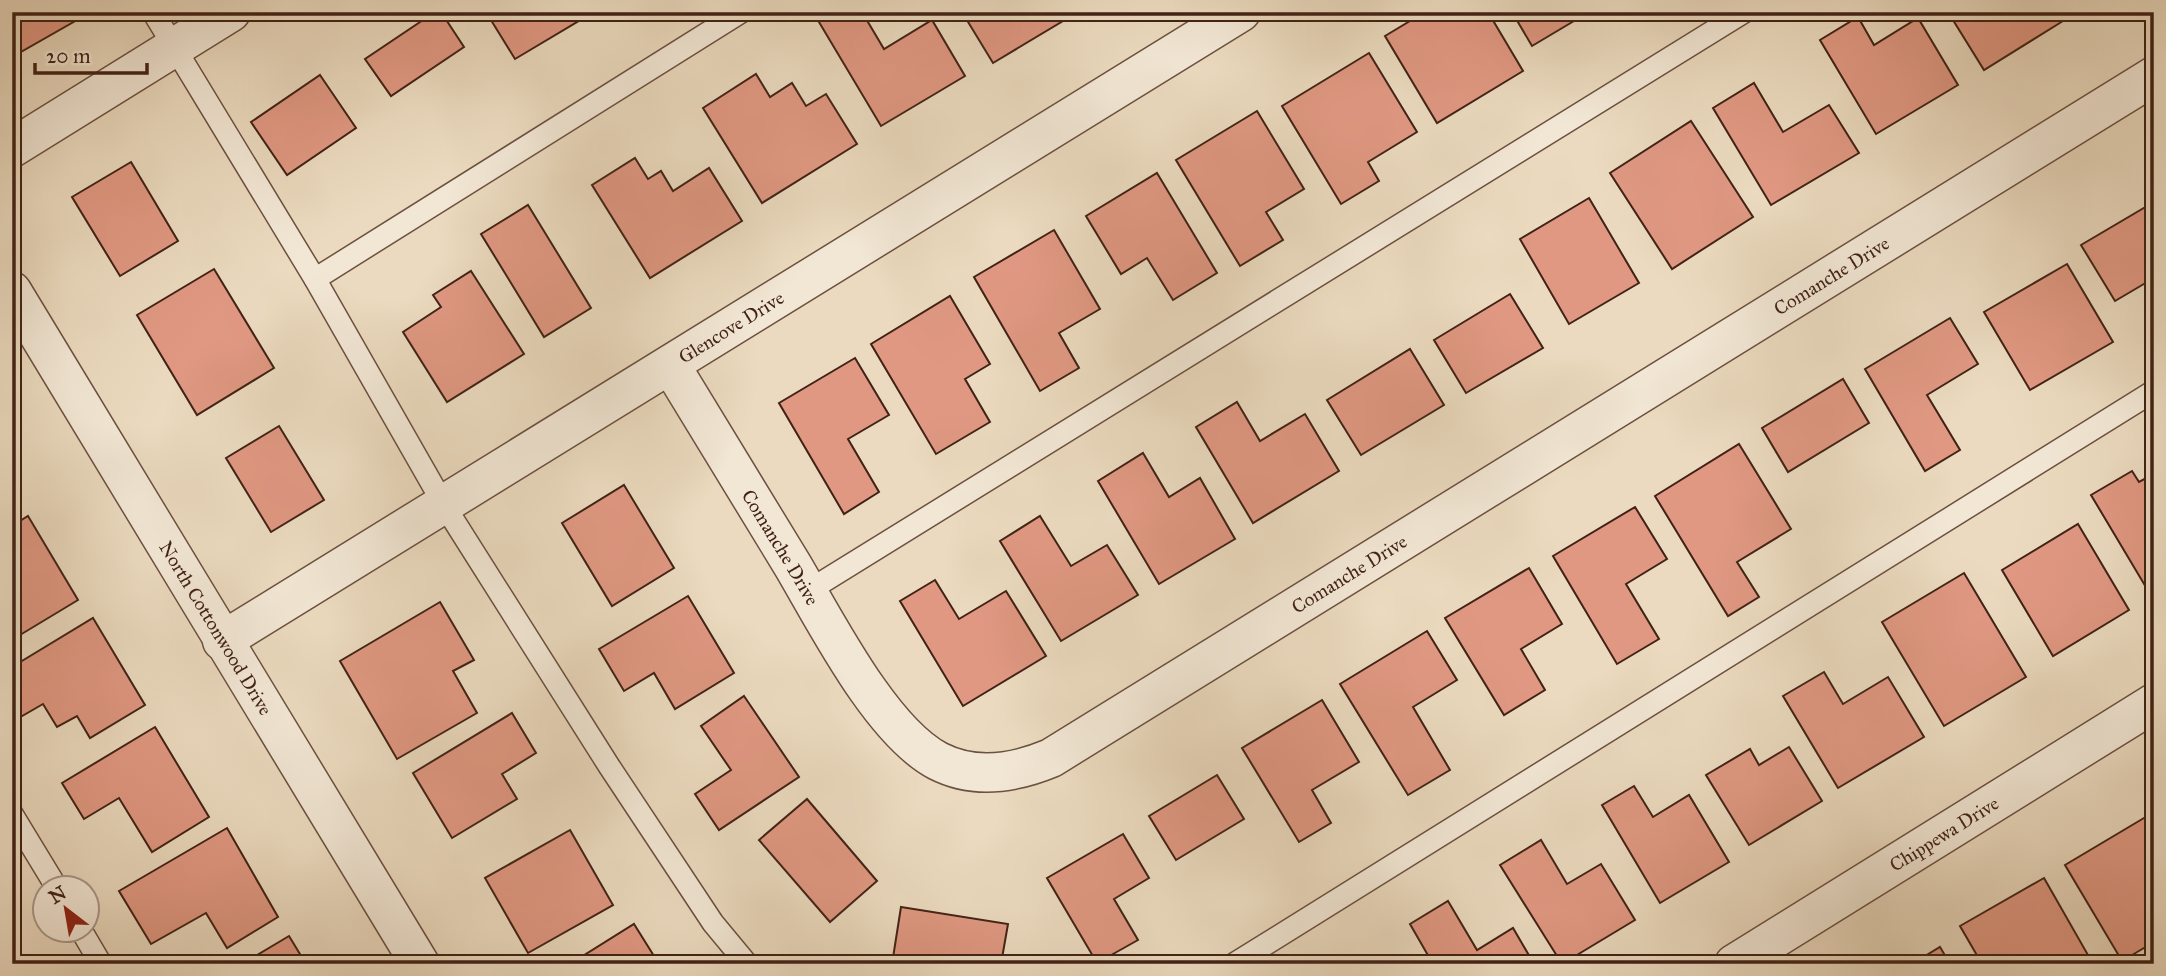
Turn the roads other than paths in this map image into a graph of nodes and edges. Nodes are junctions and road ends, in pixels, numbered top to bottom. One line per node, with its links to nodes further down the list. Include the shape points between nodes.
1 (153, 12): 6 (lane)
2 (231, 12): 6 (street)
3 (741, 12): 9 (lane)
4 (1241, 12): 11 (street, Glencove Drive)
5 (1744, 12): 14 (lane)
6 (174, 48): 8 (street); 9 (lane)
7 (2154, 76): 14 (street, Comanche Drive, via 1051,758 1024,769 982,774 938,761 899,730)
8 (12, 148)
9 (315, 279): 13 (lane)
10 (12, 290): 15 (street, North Cottonwood Drive)
11 (671, 366): 13 (street, Glencove Drive); 14 (street, Comanche Drive)
12 (2154, 391): 23 (lane)
13 (444, 505): 15 (street, Glencove Drive); 22 (lane, via 624,789 713,923)
14 (807, 591)
15 (222, 641): 21 (street, North Cottonwood Drive)
16 (2154, 704): 24 (street, Chippewa Drive)
17 (12, 814): 18 (lane)
18 (48, 874)
19 (90, 944): 20 (lane)
20 (101, 964)
21 (420, 964)
22 (747, 964)
23 (1234, 964)
24 (1734, 964)

